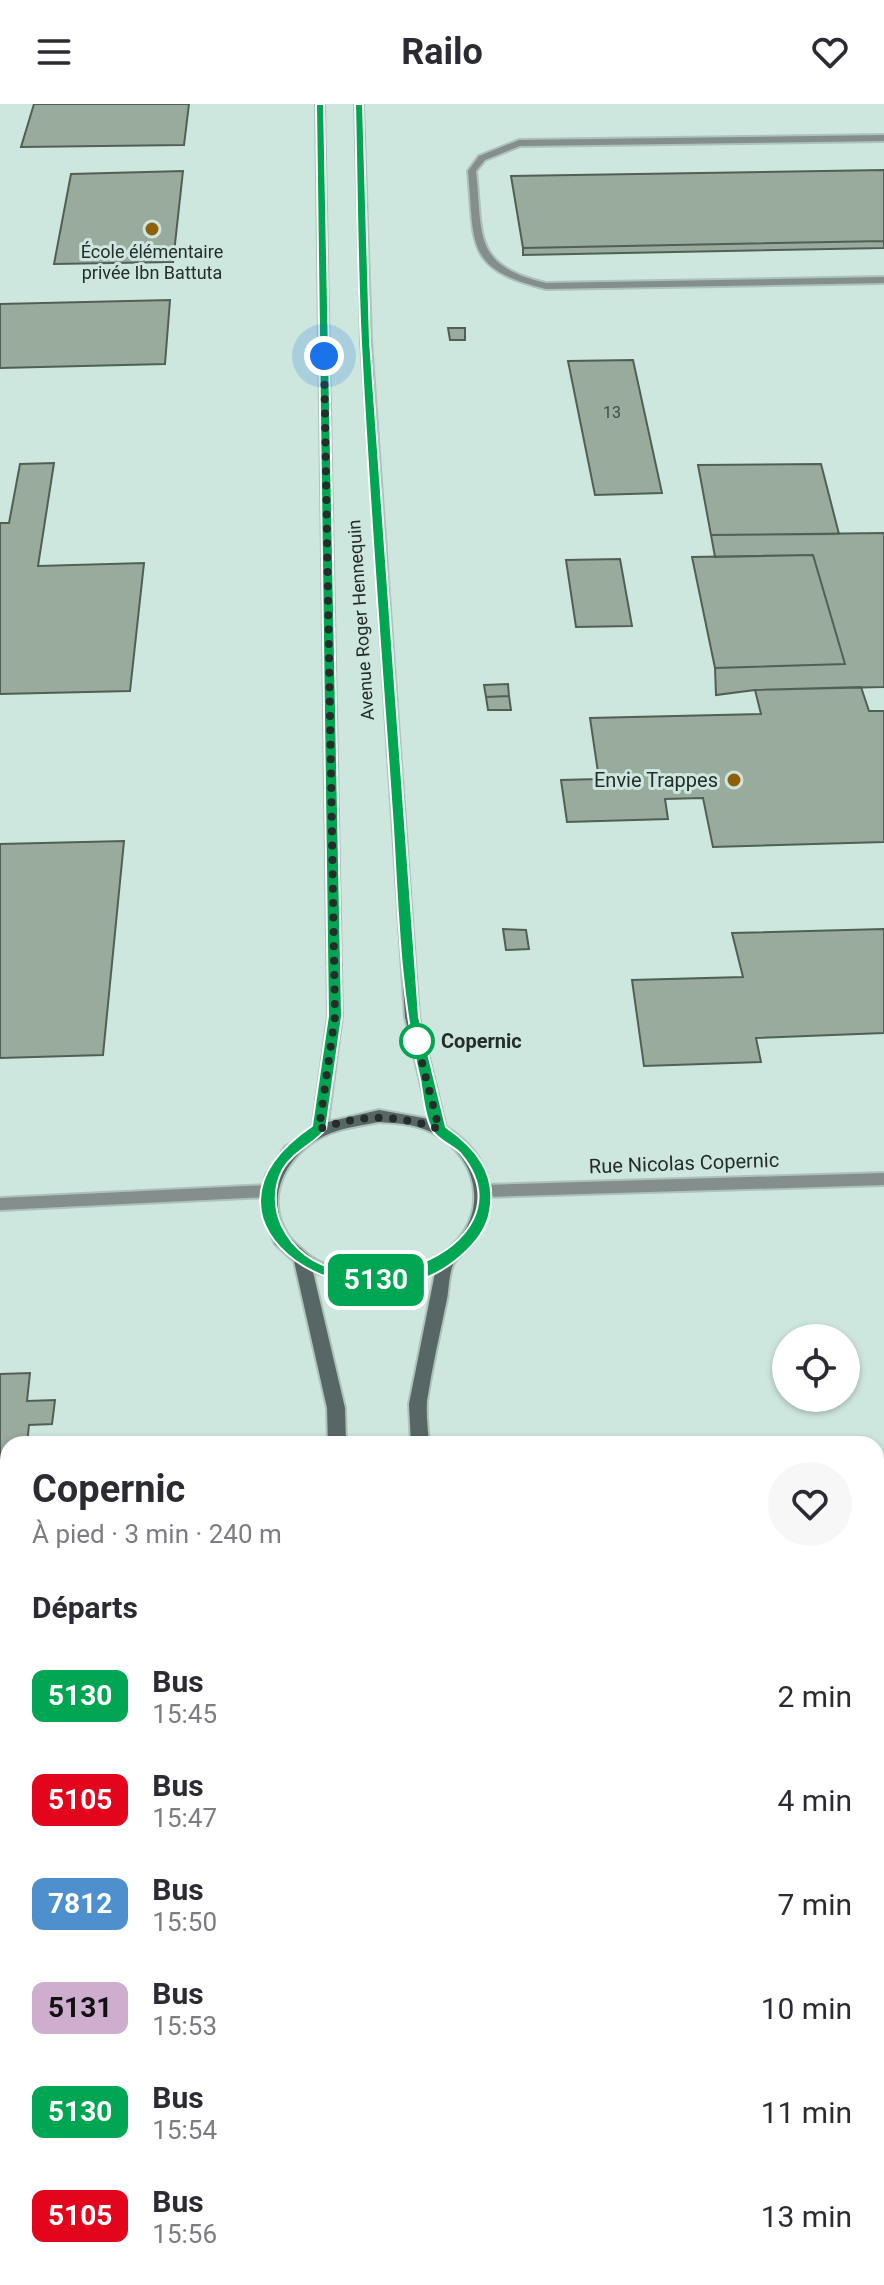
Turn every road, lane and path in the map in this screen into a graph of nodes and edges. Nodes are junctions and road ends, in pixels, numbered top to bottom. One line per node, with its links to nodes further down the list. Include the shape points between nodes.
1 (320, 104): 5 (street, Avenue Roger Hennequin, via 335,1016)
2 (359, 104): 6 (street, Avenue Roger Hennequin, via 366,341 412,1017)
3 (884, 138): 4 (street, via 519,143 482,158 472,171 483,257 517,280 546,286)
4 (884, 280)
5 (319, 1129): 6 (street, via 379,1116); 8 (street, via 294,1145 277,1166)
6 (439, 1129): 9 (street, via 463,1146 478,1167)
7 (884, 1179): 9 (street, Rue Nicolas Copernic)
8 (268, 1191): 10 (street); 11 (street, via 269,1216 281,1240)
9 (485, 1191): 12 (street, via 482,1217 468,1240)
10 (0, 1204)
11 (302, 1260): 12 (street, via 335,1275 373,1280 412,1275); 13 (street, via 336,1408)
12 (446, 1260): 14 (street, via 418,1404)
13 (337, 1436)
14 (420, 1436)

